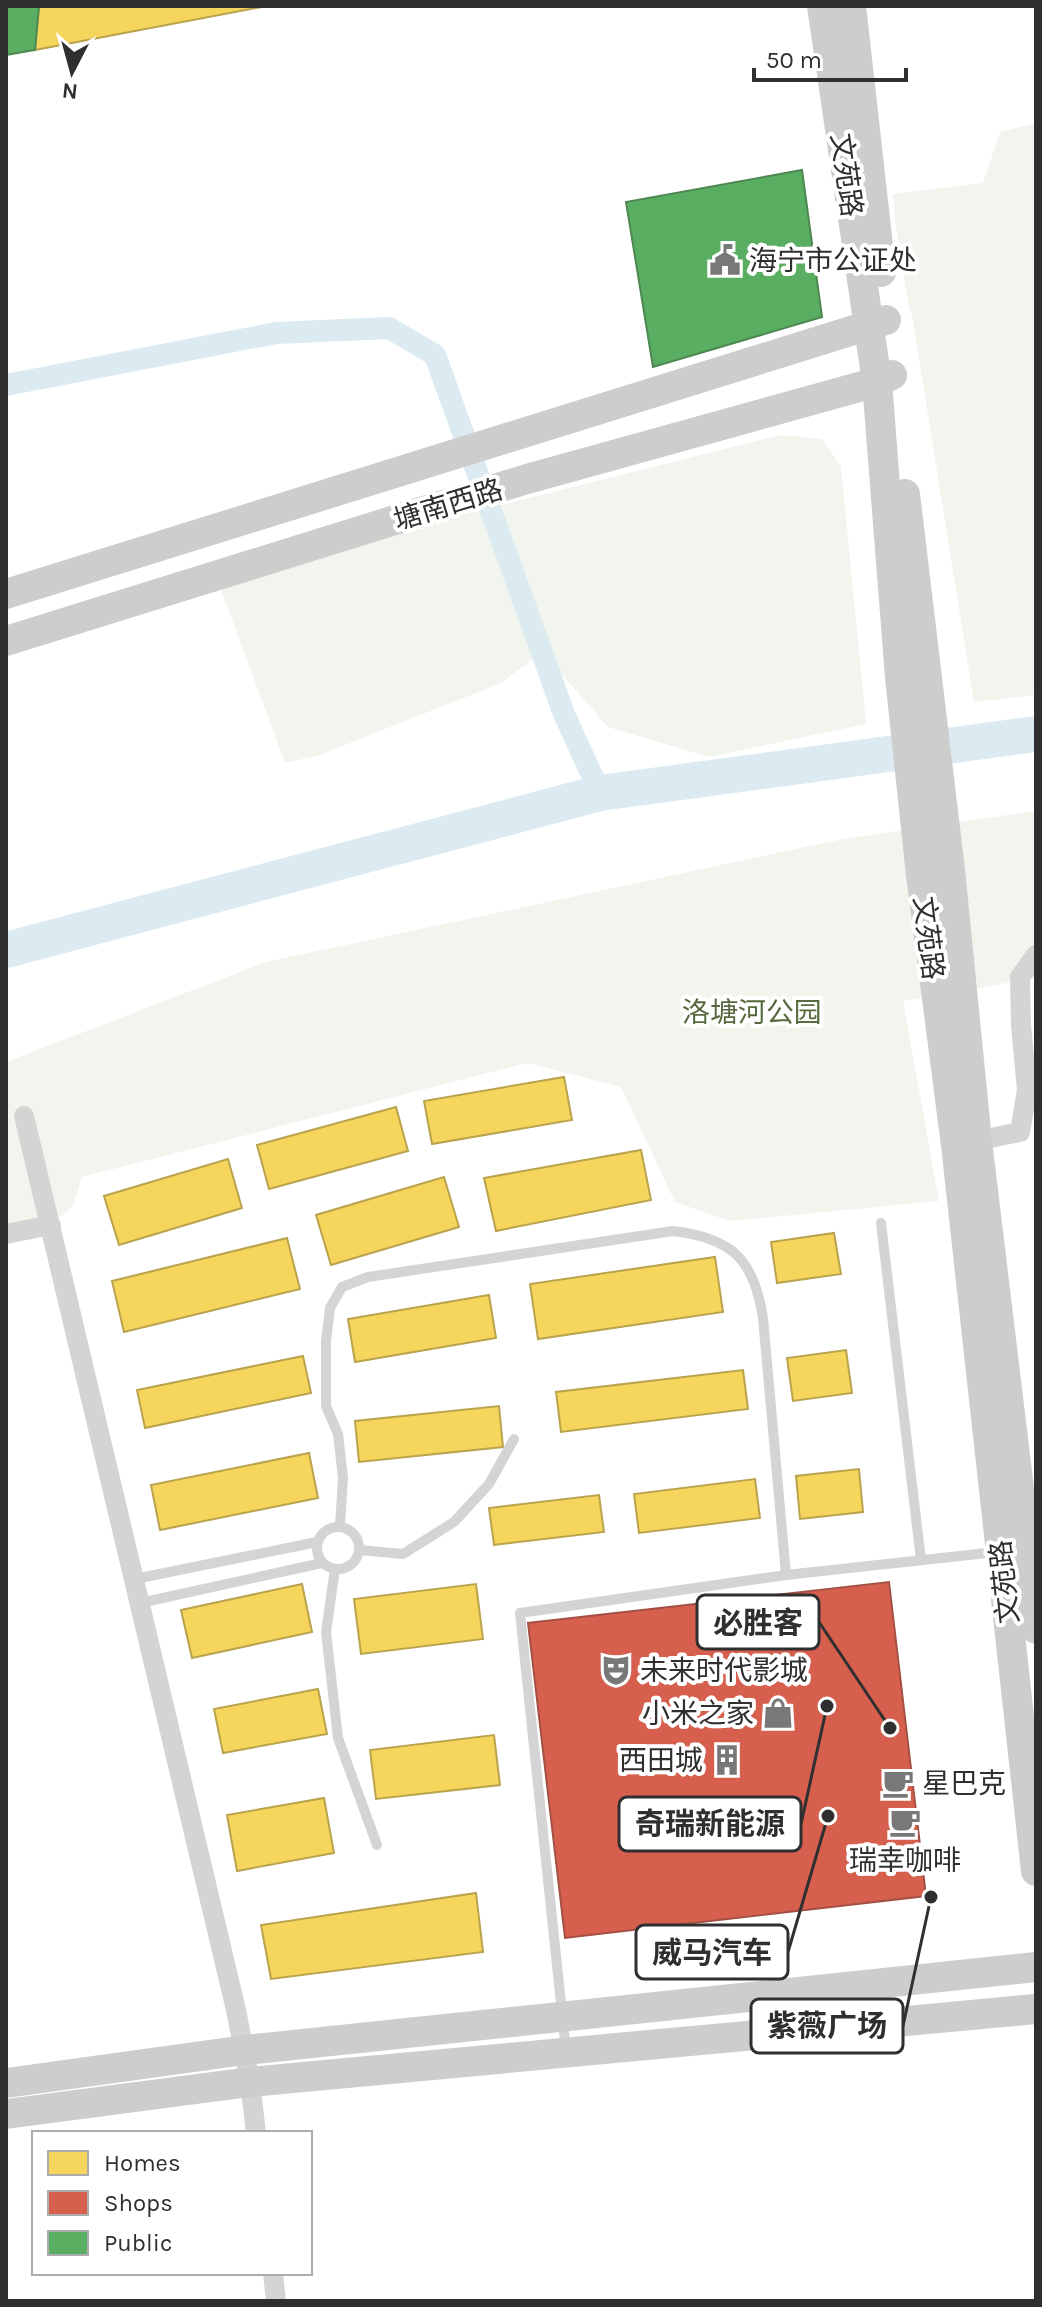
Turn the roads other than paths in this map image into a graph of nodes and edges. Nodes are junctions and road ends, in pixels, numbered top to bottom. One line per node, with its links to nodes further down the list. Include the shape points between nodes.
1 (822, 6): 3 (main road, 文苑路)
2 (851, 6): 3 (main road, 文苑路)
3 (877, 323): 4 (main road, 文苑路); 5 (main road, 塘南西路)
4 (884, 378): 6 (main road, 塘南西路, via 527,479); 9 (main road, 文苑路, via 912,675)
5 (6, 594)
6 (6, 641)
7 (1036, 955): 9 (street, via 1020,977 1027,1090 1020,1132)
8 (24, 1116): 11 (street)
9 (967, 1143): 17 (main road, 文苑路)
10 (881, 1223): 18 (lane)
11 (51, 1225): 12 (street); 22 (street)
12 (6, 1234)
13 (514, 1439): 16 (lane, via 489,1484 454,1522 403,1554)
14 (340, 1526): 15 (lane, via 325,1530); 16 (lane, via 356,1537); 21 (lane, via 343,1478 338,1434 326,1406 326,1341 330,1308 342,1287 368,1277 673,1231 701,1234 730,1247 759,1293)
15 (317, 1542): 19 (lane); 22 (lane)
16 (359, 1550): 20 (lane, via 354,1562)
17 (1021, 1550): 18 (lane); 24 (main road, 文苑路); 26 (main road, 文苑路)
18 (921, 1560): 21 (lane)
19 (322, 1563): 20 (lane); 23 (lane)
20 (335, 1569): 25 (lane, via 326,1632 338,1738)
21 (786, 1575): 29 (lane, via 520,1613)
22 (135, 1579): 23 (street)
23 (140, 1603): 30 (street)
24 (1036, 1629)
25 (377, 1845)
26 (1036, 1871)
27 (1036, 1967): 29 (main road)
28 (1036, 2009): 31 (main road)
29 (562, 2017): 30 (main road); 31 (lane)
30 (245, 2050): 32 (street); 33 (main road)
31 (566, 2053): 32 (main road)
32 (250, 2082): 34 (main road); 35 (street)
33 (6, 2083)
34 (6, 2114)
35 (256, 2131)
36 (273, 2275): 37 (street)
37 (276, 2301)

